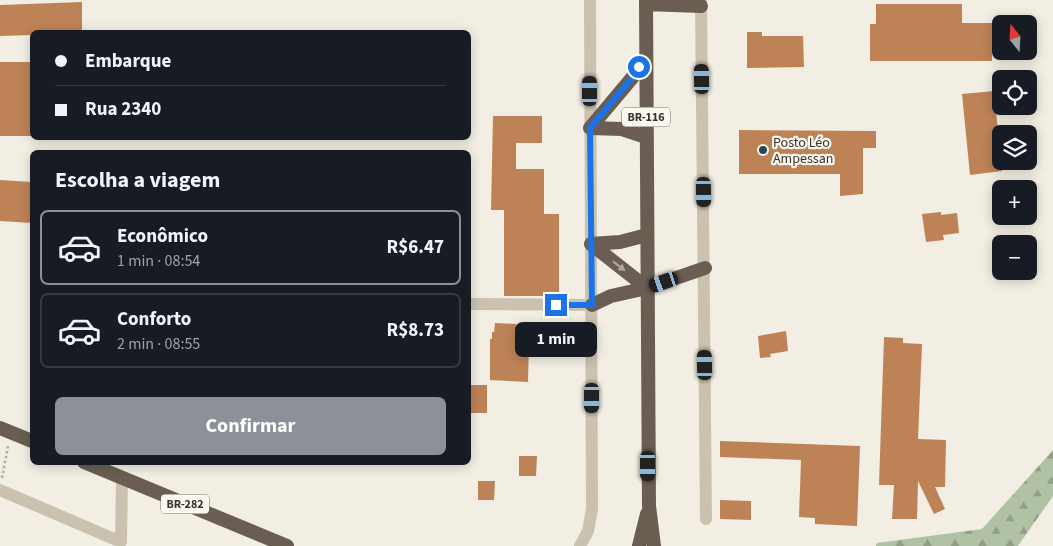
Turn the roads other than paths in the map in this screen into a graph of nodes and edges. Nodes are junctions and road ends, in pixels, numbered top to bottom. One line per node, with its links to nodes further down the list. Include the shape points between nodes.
1 (590, 0): 5 (street)
2 (646, 2): 3 (highway); 4 (highway, BR-116)
3 (701, 3): 9 (street)
4 (646, 56): 5 (highway); 6 (highway, BR-116)
5 (590, 128): 6 (highway, via 622,129); 8 (street)
6 (646, 137): 7 (highway, BR-116)
7 (647, 234): 8 (highway, via 620,242); 10 (highway, BR-116)
8 (590, 244): 10 (highway, one-way to 10); 12 (street)
9 (704, 268): 10 (highway); 19 (street)
10 (647, 288): 12 (highway, via 627,291); 18 (highway, BR-116)
11 (471, 304): 12 (street)
12 (592, 305): 22 (street, via 592,509 588,530)
13 (5, 430): 14 (highway)
14 (30, 440)
15 (91, 465): 16 (highway, BR-282)
16 (122, 478): 20 (street); 21 (highway, BR-282)
17 (1, 484): 20 (street)
18 (649, 506): 23 (highway, BR-116); 24 (highway, BR-116)
19 (706, 520)
20 (124, 545)
21 (286, 546)
22 (580, 546)
23 (639, 546)
24 (654, 546)

